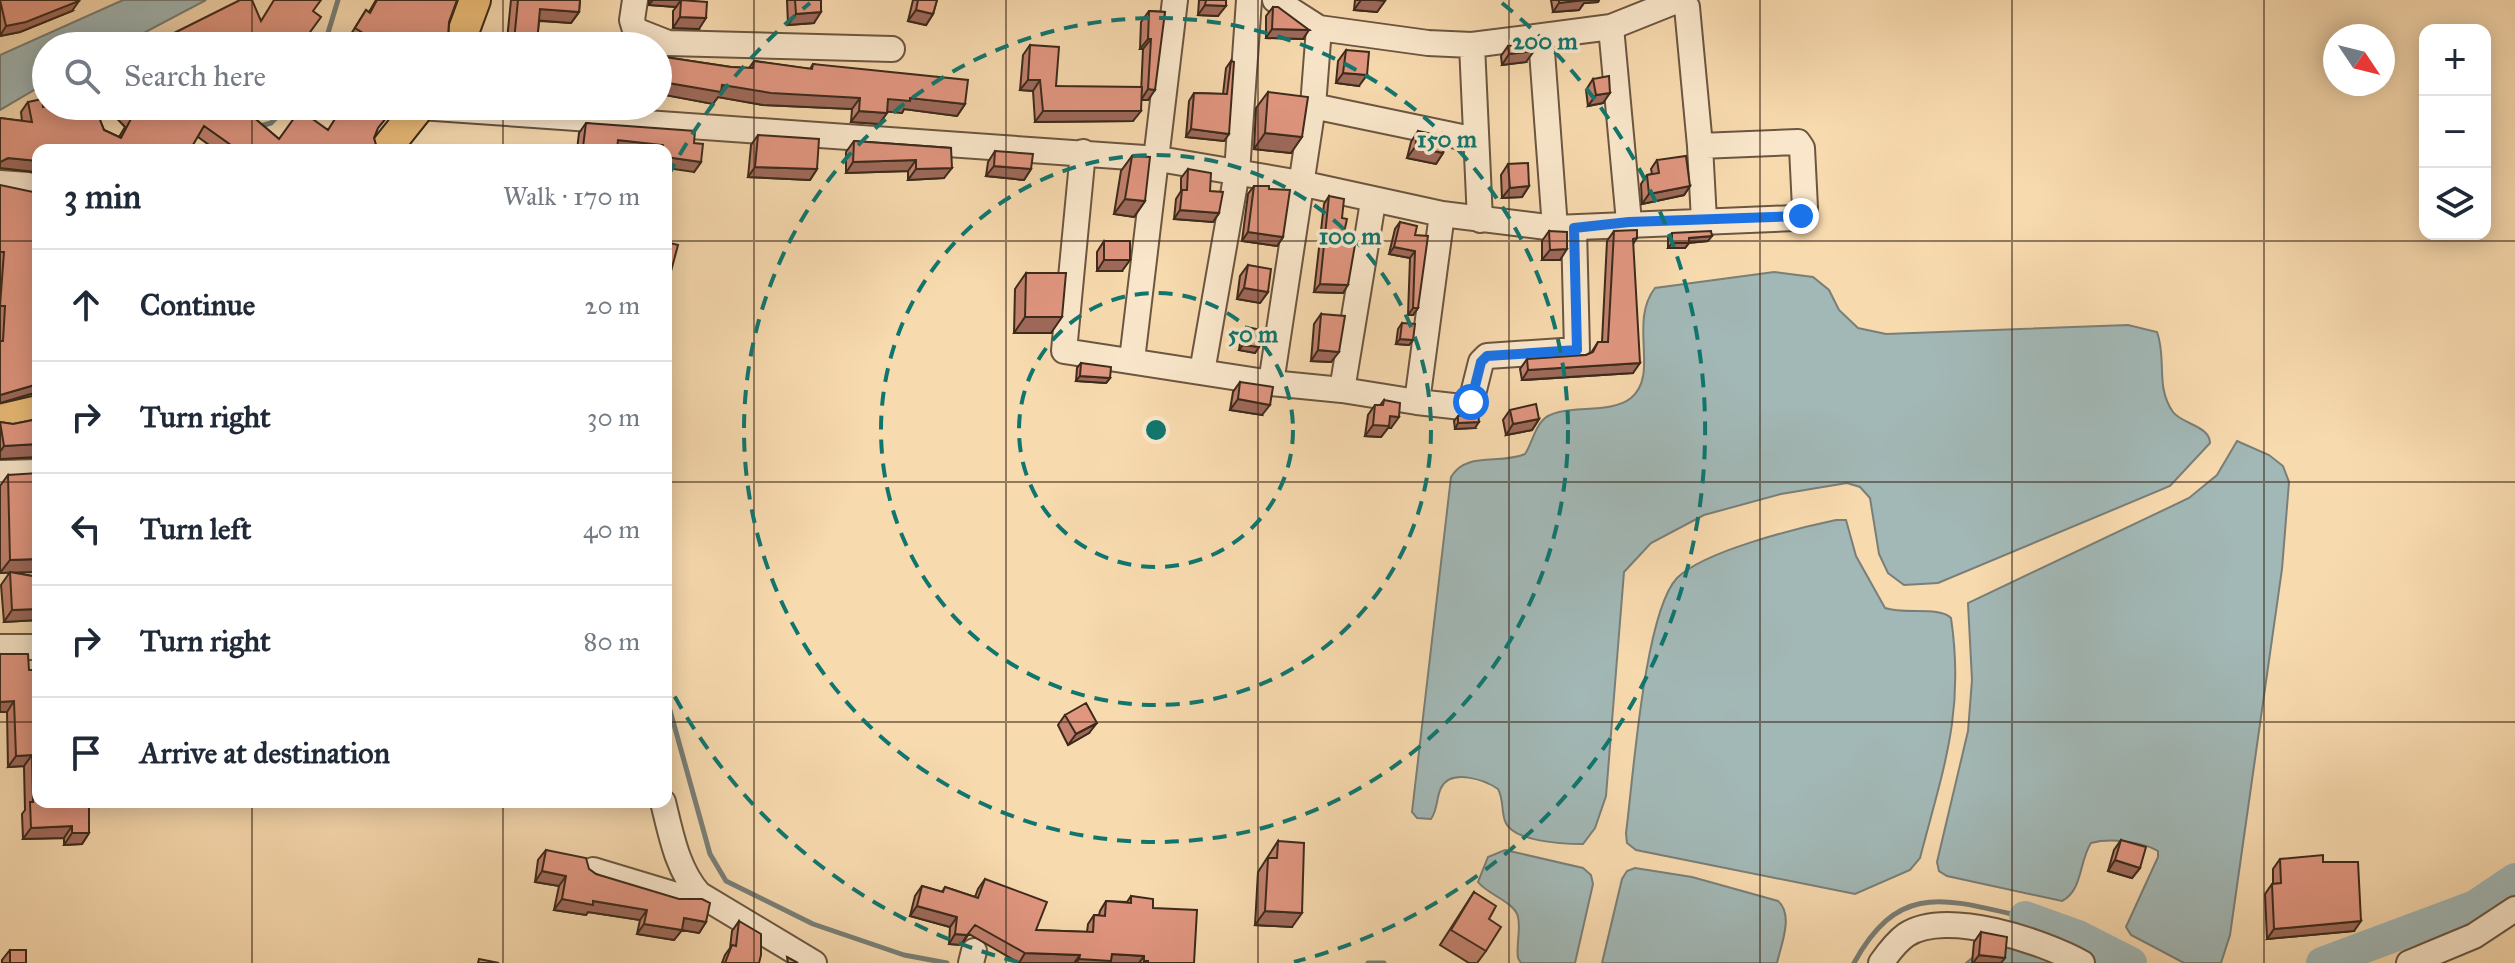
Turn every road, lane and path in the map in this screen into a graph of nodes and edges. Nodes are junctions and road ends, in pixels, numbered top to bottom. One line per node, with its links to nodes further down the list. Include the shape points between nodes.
1 (475, 0): 8 (main road)
2 (635, 0): 9 (street, via 632,20)
3 (1175, 0): 21 (street)
4 (1249, 0): 22 (street)
5 (1275, 0): 7 (street)
6 (1611, 27): 10 (street); 19 (street, via 1676,1 1687,7); 30 (street)
7 (1319, 28): 12 (street); 14 (street)
8 (463, 32)
9 (640, 32)
10 (1541, 38): 12 (street); 31 (street)
11 (672, 43): 13 (street)
12 (1472, 45): 17 (street)
13 (892, 49)
14 (1313, 106): 17 (street); 24 (street)
15 (409, 120): 18 (main road)
16 (622, 120): 20 (street)
17 (1476, 140): 28 (street)
18 (390, 144)
19 (1700, 146): 29 (street); 29 (street, via 1798,142 1802,148 1801,216)
20 (1083, 152): 21 (street); 32 (street, via 1061,346 1068,354)
21 (1159, 159): 22 (street); 32 (street)
22 (1237, 172): 24 (street); 33 (street)
23 (0, 183): 25 (street)
24 (1300, 183): 26 (street); 34 (street)
25 (32, 187)
26 (1373, 202): 27 (street); 35 (street)
27 (1442, 214): 28 (street); 36 (street)
28 (1480, 220): 31 (street)
29 (1704, 220): 30 (street)
30 (1629, 222): 31 (street)
31 (1564, 228): 36 (street, via 1577,350 1487,356 1468,406)
32 (1132, 360): 33 (street)
33 (1202, 372): 34 (street)
34 (1271, 383): 35 (street)
35 (1342, 390): 36 (street)
36 (1417, 402)
37 (32, 412): 38 (main road)
38 (0, 420)
39 (32, 472): 40 (street)
40 (0, 473)
41 (0, 647): 42 (street)
42 (32, 647)
43 (665, 808): 45 (street, via 680,864)
44 (593, 870): 45 (street, via 676,895)
45 (699, 894): 47 (street)
46 (2515, 909): 50 (street, via 2474,936)
47 (814, 963)
48 (1881, 963): 49 (street, via 1908,933 1954,926 2041,943)
49 (2082, 963)
50 (2409, 963)

